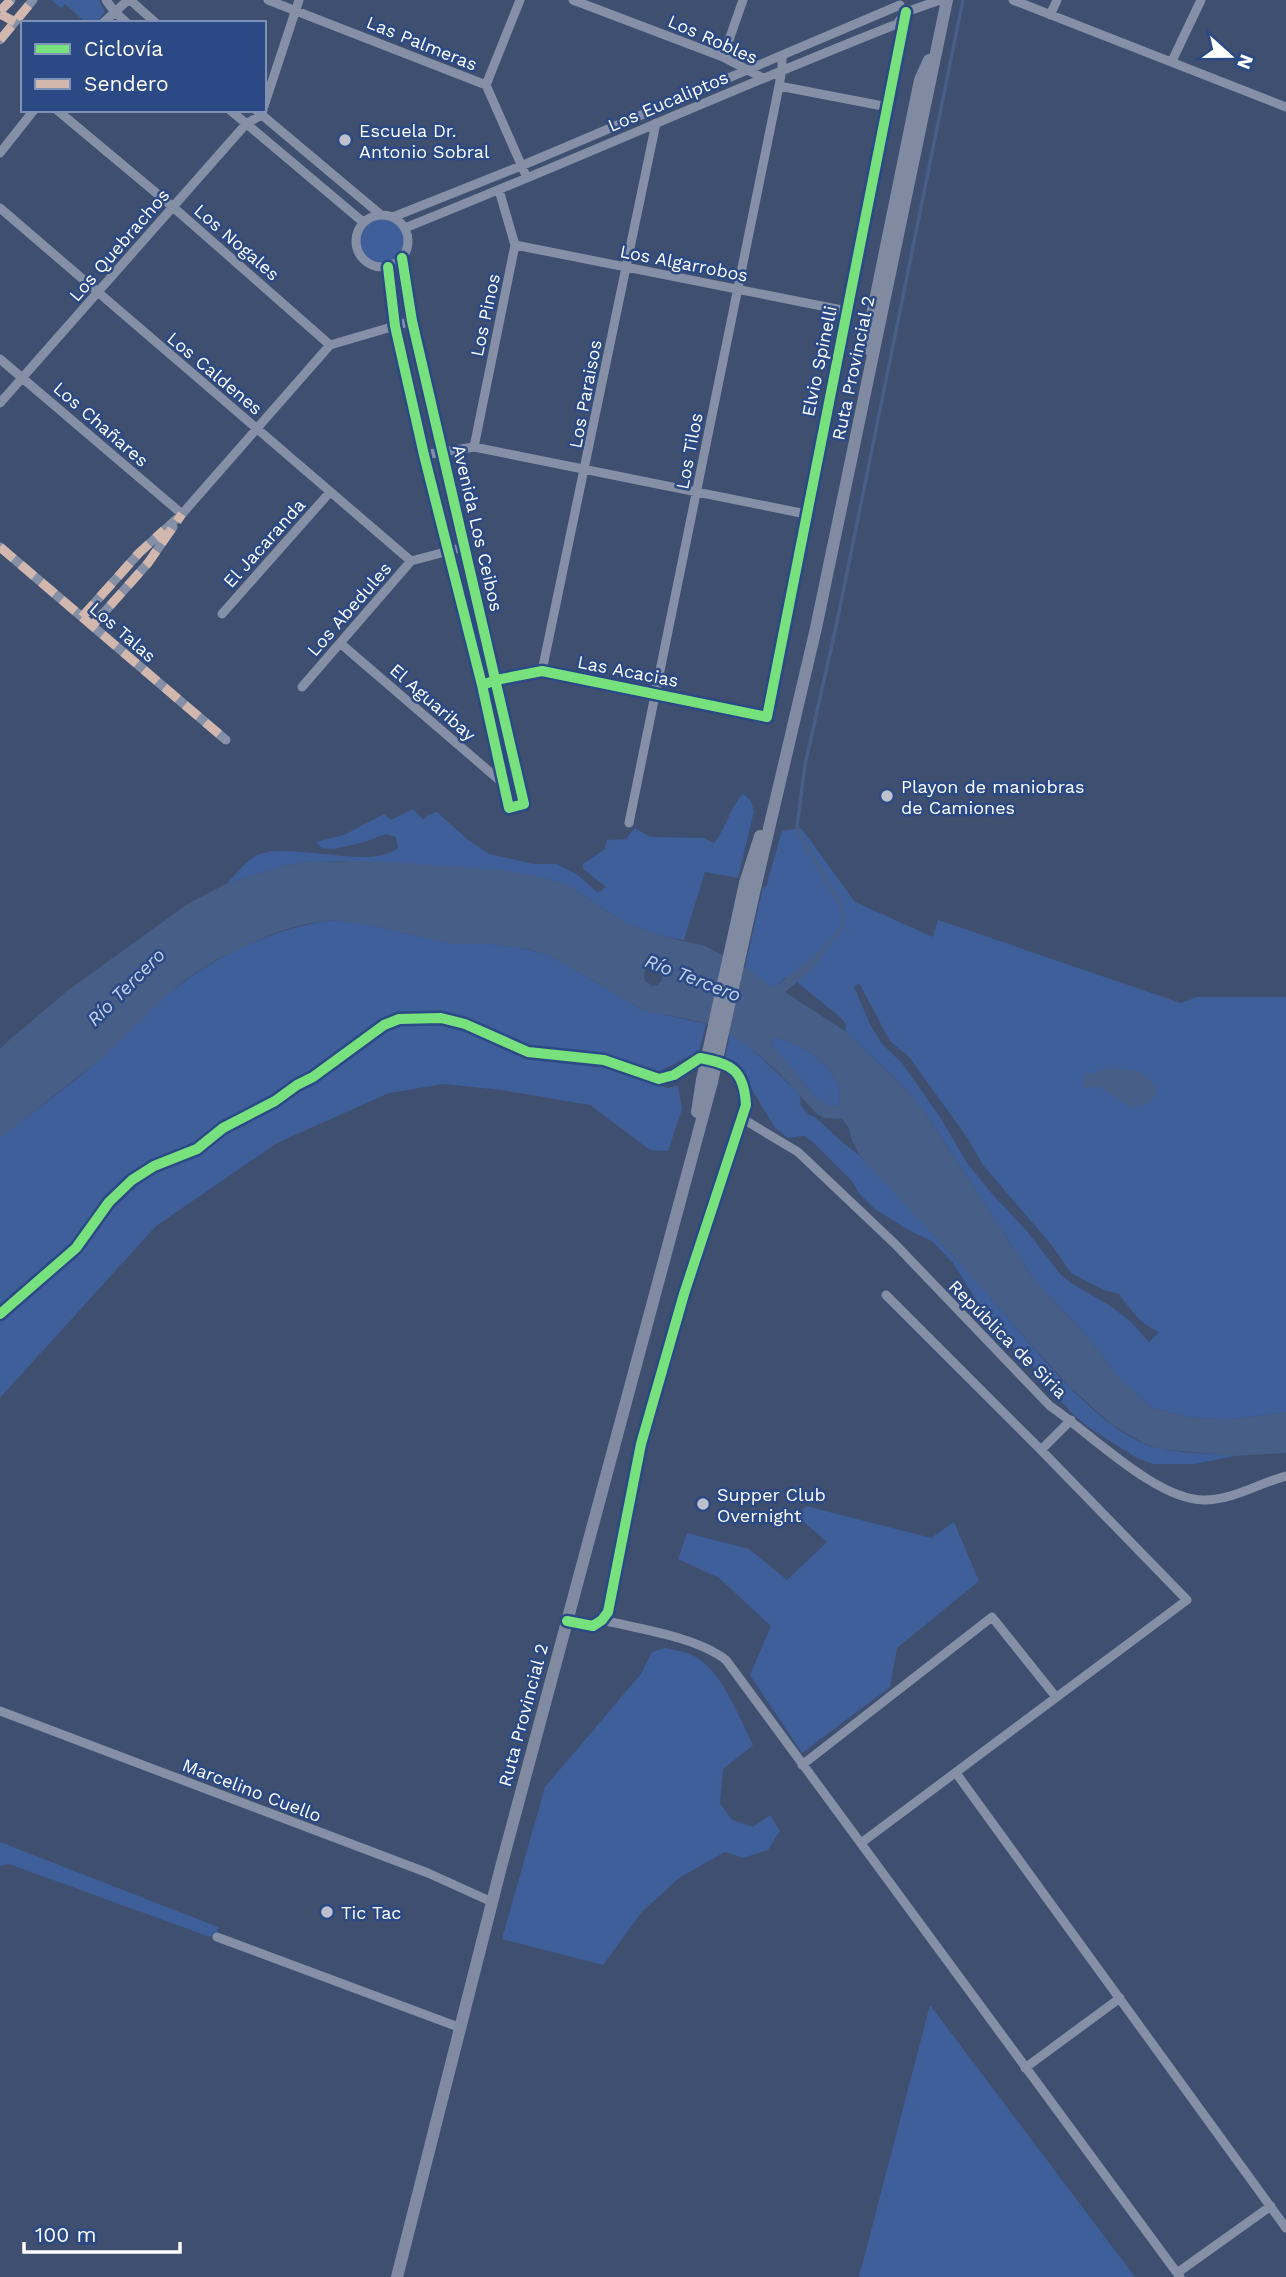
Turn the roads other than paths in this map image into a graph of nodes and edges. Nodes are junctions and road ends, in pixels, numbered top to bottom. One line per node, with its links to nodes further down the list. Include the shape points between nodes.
1 (12, 0): 19 (street)
2 (33, 0): 24 (street)
3 (106, 0): 18 (street)
4 (129, 0): 18 (street); 23 (street)
5 (268, 0): 17 (street, Las Palmeras)
6 (299, 0): 17 (street)
7 (520, 0): 32 (street)
8 (573, 0): 27 (street, Los Robles)
9 (743, 0): 27 (street)
10 (886, 0): 16 (street)
11 (940, 0): 16 (street, Los Eucaliptos)
12 (947, 0): 102 (main road, Ruta Provincial 2, bridge, via 790,743 751,883 690,1164)
13 (1013, 0): 20 (street)
14 (1057, 0): 20 (street)
15 (1201, 0): 28 (street)
16 (903, 9): 26 (street, Los Eucaliptos); 29 (street, Los Eucaliptos, via 897,24); 35 (street, Elvio Spinelli)
17 (296, 10): 32 (street, Las Palmeras); 34 (street)
18 (114, 11): 21 (street); 22 (street)
19 (0, 12): 24 (street)
20 (1051, 15): 28 (street)
21 (105, 21)
22 (125, 21)
23 (154, 21)
24 (15, 22): 25 (street)
25 (0, 40)
26 (782, 55): 29 (street, Los Robles); 30 (street, Los Eucaliptos)
27 (723, 57): 30 (street, Los Robles)
28 (1172, 61): 36 (street)
29 (782, 69): 31 (street, Los Eucaliptos); 33 (street, Los Robles)
30 (747, 70): 31 (street, Los Robles); 45 (street, Los Eucaliptos)
31 (763, 78): 42 (street, Los Eucaliptos)
32 (486, 85): 45 (street)
33 (779, 86): 35 (street); 58 (street, Los Tilos)
34 (266, 96)
35 (888, 107): 60 (street, Elvio Spinelli)
36 (1286, 107)
37 (32, 112): 44 (street)
38 (59, 112): 48 (street, Los Nogales)
39 (232, 112): 43 (street)
40 (259, 112): 43 (street, Los Quebrachos)
41 (263, 112): 50 (street)
42 (656, 123): 46 (street, Los Eucaliptos); 57 (street, Los Paraisos)
43 (246, 124): 48 (street, Los Quebrachos); 52 (street)
44 (0, 152)
45 (522, 166): 46 (street); 51 (street, Los Eucaliptos)
46 (527, 178): 47 (street, Los Eucaliptos)
47 (499, 191): 53 (street, Los Eucaliptos); 54 (street, Los Pinos)
48 (173, 207): 59 (street, Los Quebrachos); 63 (street, Los Nogales)
49 (0, 208): 59 (street, Los Caldenes)
50 (381, 215): 51 (street); 52 (street)
51 (393, 217): 53 (street)
52 (363, 222): 56 (street, via 355,243 361,257 373,266)
53 (405, 228): 55 (street, via 408,243)
54 (515, 245): 57 (street, Los Algarrobos); 68 (street, Los Pinos)
55 (402, 258): 56 (street); 61 (street, Avenida Los Ceibos)
56 (388, 267): 62 (street, Avenida Los Ceibos)
57 (626, 267): 58 (street, Los Algarrobos); 71 (street, Los Paraisos)
58 (737, 290): 60 (street, Los Algarrobos); 73 (street, Los Tilos)
59 (98, 293): 65 (street, Los Quebrachos); 67 (street, Los Caldenes)
60 (847, 311): 75 (street, Elvio Spinelli)
61 (412, 321): 62 (street); 69 (street, Avenida Los Ceibos)
62 (395, 326): 63 (street); 70 (street, Avenida Los Ceibos)
63 (330, 345): 67 (street)
64 (0, 359): 65 (street, Los Chañares)
65 (23, 377): 66 (street, Los Quebrachos); 74 (street, Los Chañares)
66 (0, 403)
67 (257, 428): 72 (street, Los Caldenes); 74 (street)
68 (474, 447): 69 (street); 71 (street)
69 (442, 451): 70 (street); 77 (street, Avenida Los Ceibos)
70 (424, 455): 78 (street, Avenida Los Ceibos)
71 (585, 471): 73 (street); 84 (street, Los Paraisos)
72 (330, 492): 79 (street, Los Caldenes); 80 (street, El Jacaranda)
73 (696, 493): 75 (street); 88 (street, Los Tilos)
74 (182, 514): 81 (street, via 139,553); 82 (street, via 148,563)
75 (806, 514): 89 (street, Elvio Spinelli)
76 (0, 547): 81 (street, Los Talas)
77 (464, 547): 78 (street, Los Abedules); 85 (street, Avenida Los Ceibos)
78 (449, 552): 79 (street, Los Abedules); 86 (street, Avenida Los Ceibos)
79 (411, 561): 83 (street, Los Abedules)
80 (222, 614)
81 (82, 617): 82 (street, Los Talas)
82 (92, 626): 90 (street, Los Talas)
83 (340, 643): 87 (street, Los Abedules); 91 (street, El Aguaribay)
84 (542, 671): 85 (street, Las Acacias); 88 (street, Las Acacias)
85 (496, 680): 86 (street, Las Acacias); 91 (street, Avenida Los Ceibos, via 524,804 509,808)
86 (482, 685): 91 (street, Avenida Los Ceibos)
87 (302, 687)
88 (656, 695): 89 (street, Las Acacias); 92 (street, Los Tilos)
89 (767, 717)
90 (226, 740)
91 (505, 785)
92 (629, 823)
93 (700, 1058): 97 (street, via 674,1076 659,1079 604,1060 528,1052 441,1018 399,1019 275,1101 223,1128 197,1149 132,1180 109,1202 76,1248)
94 (723, 1062): 95 (street, via 736,1072 745,1090)
95 (743, 1119): 98 (street, República de Siria, via 797,1152 895,1244 1050,1406); 101 (street, via 684,1294 641,1444 611,1601)
96 (886, 1294): 99 (street)
97 (0, 1314)
98 (1071, 1420): 99 (street); 100 (street, República de Siria, via 1146,1478 1188,1498 1230,1495)
99 (1041, 1450): 103 (street, via 1187,1600)
100 (1286, 1476)
101 (603, 1620): 102 (street, via 593,1626); 105 (street, via 714,1650)
102 (567, 1621): 108 (main road, Ruta Provincial 2)
103 (1056, 1697): 105 (street, via 992,1617); 106 (street)
104 (0, 1711): 108 (street, Marcelino Cuello, via 428,1873)
105 (802, 1765): 107 (street)
106 (956, 1773): 107 (street); 110 (street)
107 (860, 1843): 112 (street)
108 (492, 1902): 111 (main road, Ruta Provincial 2)
109 (217, 1937): 111 (street)
110 (1120, 1998): 112 (street); 113 (street)
111 (461, 2028): 116 (main road, Ruta Provincial 2)
112 (1025, 2068): 115 (street)
113 (1271, 2206): 114 (street); 115 (street)
114 (1286, 2228)
115 (1179, 2275)
116 (397, 2277)

